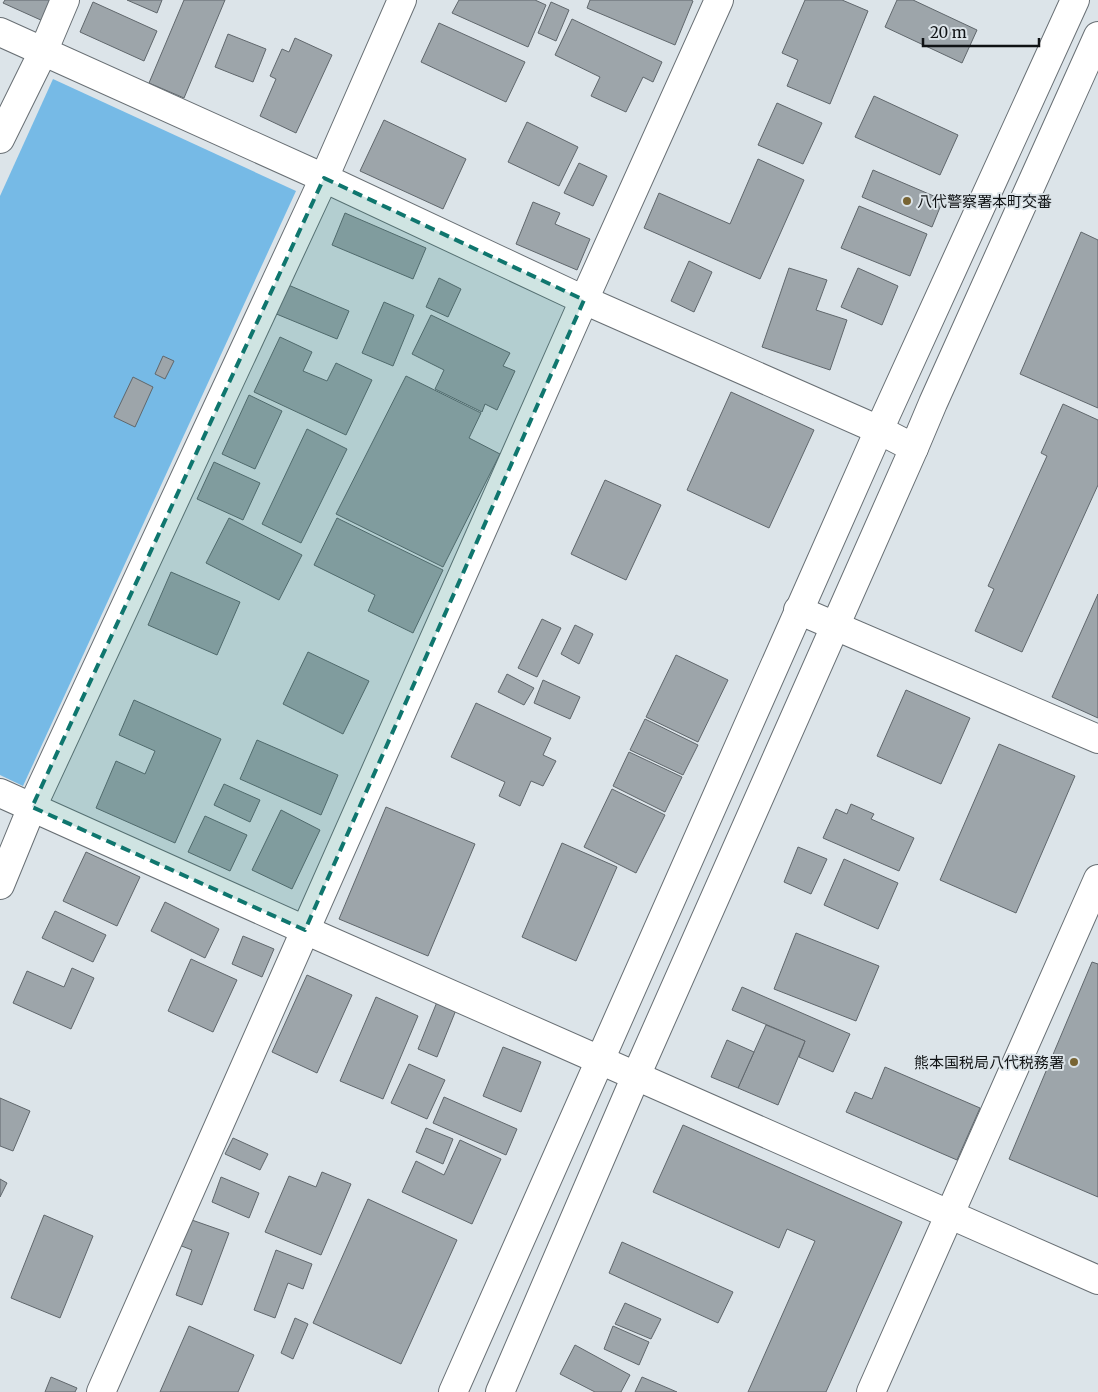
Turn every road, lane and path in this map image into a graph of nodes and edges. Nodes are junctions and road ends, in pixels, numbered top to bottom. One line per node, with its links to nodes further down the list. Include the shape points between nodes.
1 (65, 0): 7 (street)
2 (402, 0): 9 (street)
3 (719, 0): 10 (street)
4 (1075, 0): 11 (street)
5 (0, 32): 7 (street)
6 (1098, 36): 12 (street)
7 (43, 52): 8 (street); 9 (street)
8 (0, 139)
9 (324, 178): 10 (street); 17 (street)
10 (584, 300): 11 (street); 20 (street)
11 (879, 430): 12 (street); 13 (street)
12 (914, 448): 14 (street)
13 (798, 610): 14 (street); 21 (street)
14 (834, 625): 15 (street); 22 (street)
15 (1098, 739)
16 (0, 793): 17 (street)
17 (32, 807): 19 (street); 20 (street)
18 (1098, 879): 23 (street)
19 (0, 885)
20 (305, 930): 21 (street); 25 (street)
21 (599, 1059): 22 (street); 26 (street)
22 (636, 1076): 23 (street); 27 (street)
23 (949, 1214): 24 (street); 28 (street)
24 (1098, 1280)
25 (101, 1392)
26 (453, 1392)
27 (500, 1392)
28 (871, 1392)

